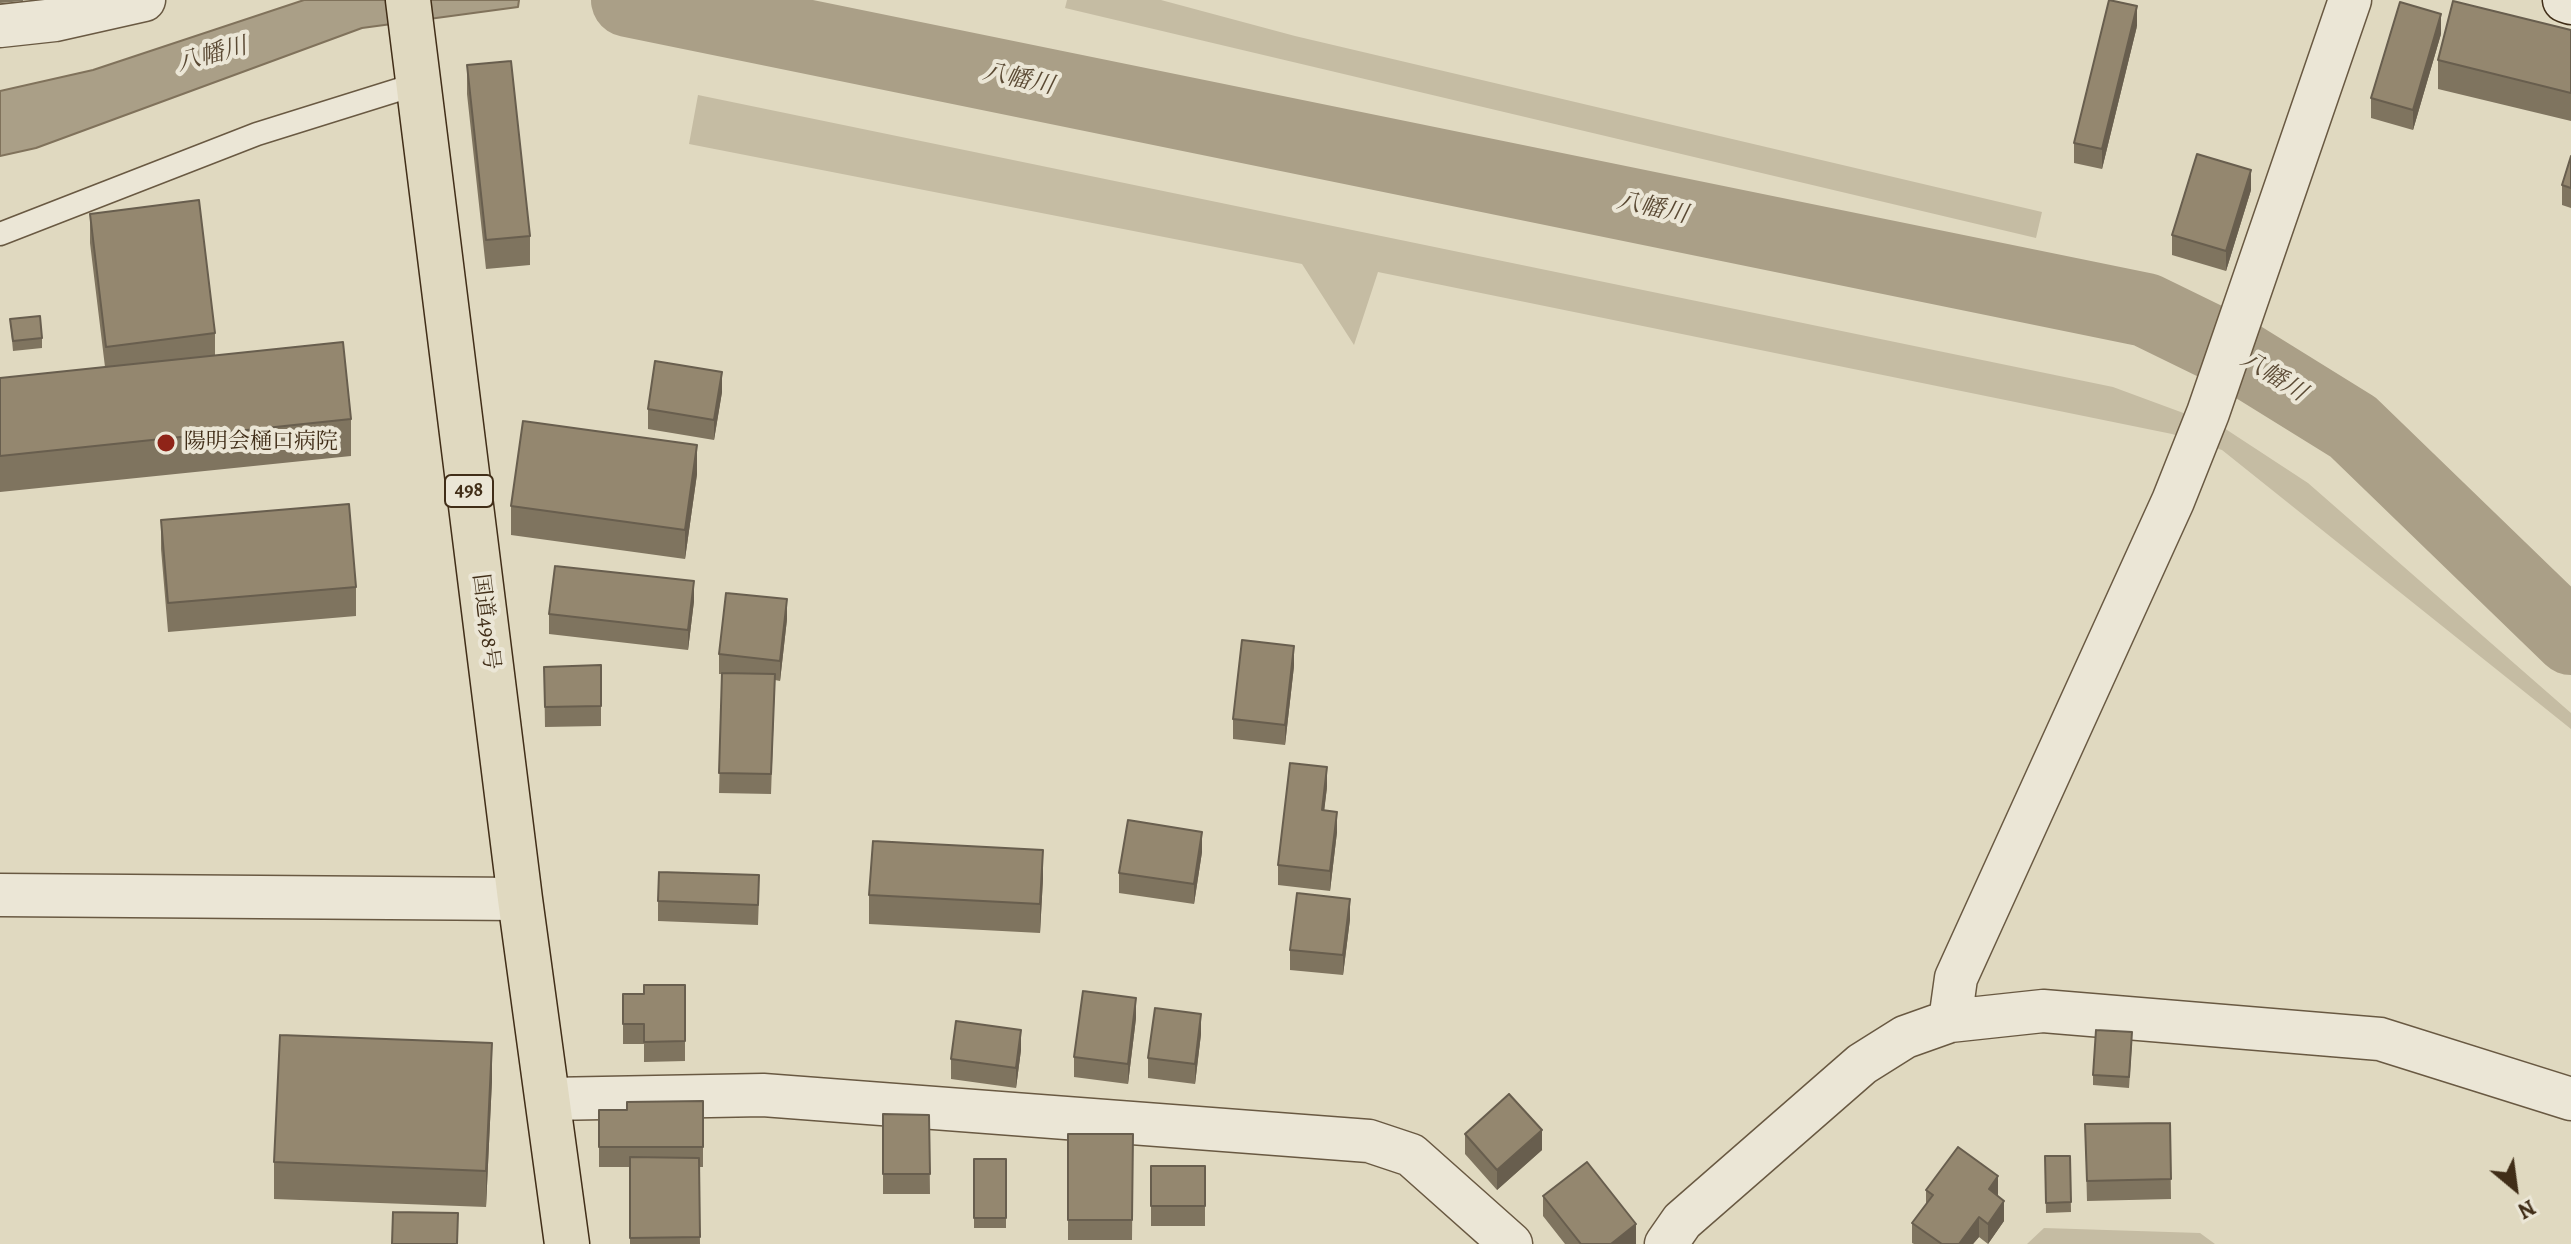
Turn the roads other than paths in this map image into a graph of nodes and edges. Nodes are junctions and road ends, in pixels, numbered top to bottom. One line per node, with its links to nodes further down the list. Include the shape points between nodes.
1 (144, 0): 6 (street)
2 (408, 0): 7 (highway, 国道498号 / 498)
3 (2350, 0): 11 (street, via 2208,413 1956,978)
4 (2565, 0): 5 (main road)
5 (2571, 2)
6 (0, 26)
7 (417, 84): 8 (lane, via 257,134); 10 (highway, 国道498号 / 498)
8 (0, 234)
9 (0, 895): 10 (street)
10 (520, 899): 12 (highway, 国道498号 / 498)
11 (1950, 1021): 13 (street, via 2043,1011 2380,1039); 16 (street, via 1905,1037 1862,1064 1682,1221)
12 (549, 1099): 14 (highway, 国道498号 / 498); 15 (street, via 763,1095 1369,1141 1411,1155)
13 (2571, 1099)
14 (567, 1244)
15 (1511, 1244)
16 (1666, 1244)

